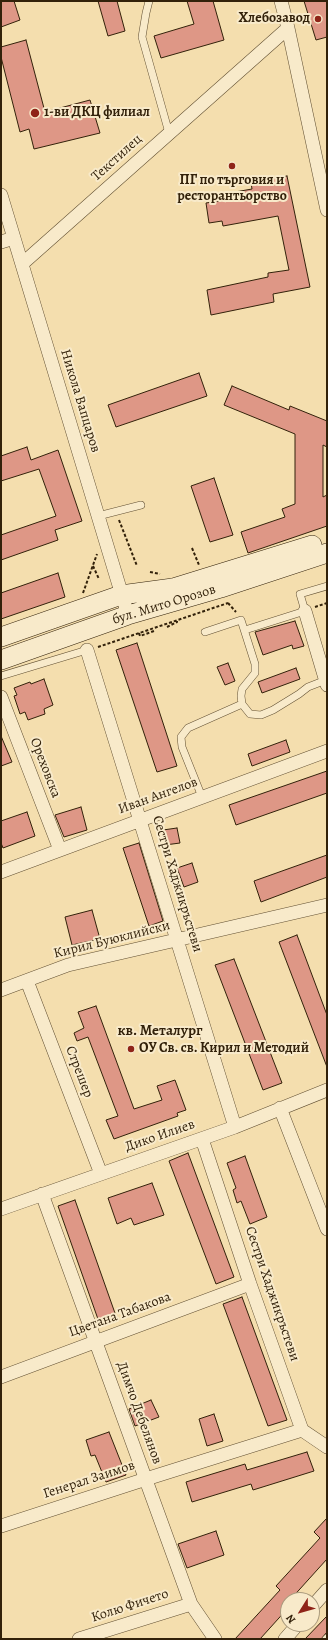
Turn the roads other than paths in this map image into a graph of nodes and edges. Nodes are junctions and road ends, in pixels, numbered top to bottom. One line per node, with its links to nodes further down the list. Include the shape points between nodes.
1 (149, 1): 4 (lane, via 142,37)
2 (281, 1): 3 (street)
3 (288, 28): 4 (street, Текстилец); 6 (street)
4 (169, 133): 9 (street, Текстилец)
5 (2, 201): 7 (street, Никола Вапцаров)
6 (327, 210)
7 (14, 238): 8 (street); 9 (street, Никола Вапцаров)
8 (1, 242)
9 (22, 264): 11 (street, Никола Вапцаров)
10 (141, 505): 11 (lane)
11 (98, 516): 15 (street, Никола Вапцаров)
12 (327, 540): 15 (main road, бул. Мито Орозов, via 173,588)
13 (327, 553): 17 (main road, бул. Мито Орозов)
14 (327, 586): 16 (lane, via 300,594)
15 (121, 594): 17 (street, Никола Вапцаров); 20 (main road, бул. Мито Орозов)
16 (305, 611): 18 (lane); 24 (street)
17 (128, 616): 22 (main road, бул. Мито Орозов)
18 (245, 630): 19 (lane, via 240,620); 26 (lane, via 255,664 255,673 242,689)
19 (205, 632)
20 (1, 636)
21 (87, 650): 23 (lane); 29 (street, Сестри Хаджикръстеви)
22 (1, 660)
23 (1, 676)
24 (326, 683): 26 (lane, via 308,687 273,710 261,714 250,714)
25 (1, 697): 30 (street, Ореховска)
26 (242, 704): 28 (lane, via 188,728 181,737 182,747)
27 (327, 751): 28 (street, Иван Ангелов)
28 (202, 797): 29 (street, Иван Ангелов)
29 (140, 820): 30 (street, Иван Ангелов); 33 (street, Сестри Хаджикръстеви)
30 (60, 850): 31 (street, Иван Ангелов)
31 (1, 872)
32 (327, 905): 33 (street, Кирил Буюклийски)
33 (178, 939): 34 (street, Кирил Буюклийски, via 68,966); 38 (street, Сестри Хаджикръстеви)
34 (27, 981): 35 (street, Кирил Буюклийски); 40 (street, Стрешер)
35 (1, 990)
36 (327, 1090): 37 (street, Дико Илиев)
37 (280, 1108): 38 (street, Дико Илиев); 43 (street)
38 (235, 1127): 39 (street, Дико Илиев)
39 (202, 1139): 40 (street, Дико Илиев); 44 (street, Сестри Хаджикръстеви)
40 (101, 1174): 41 (street, Дико Илиев)
41 (42, 1194): 42 (street, Дико Илиев); 45 (street, Димчо Дебелянов)
42 (1, 1208)
43 (327, 1230)
44 (250, 1284): 45 (street, Цветана Табакова); 47 (street, Сестри Хаджикръстеви)
45 (96, 1341): 46 (street, Цветана Табакова); 49 (street, Димчо Дебелянов)
46 (1, 1377)
47 (302, 1430): 48 (street); 49 (street, Генерал Заимов)
48 (327, 1447)
49 (146, 1478): 50 (street, Генерал Заимов); 53 (street, Димчо Дебелянов)
50 (1, 1526)
51 (327, 1590): 52 (street)
52 (320, 1598)
53 (191, 1604): 54 (street, Колю Фичето); 55 (street, Димчо Дебелянов)
54 (79, 1639)
55 (215, 1639)

